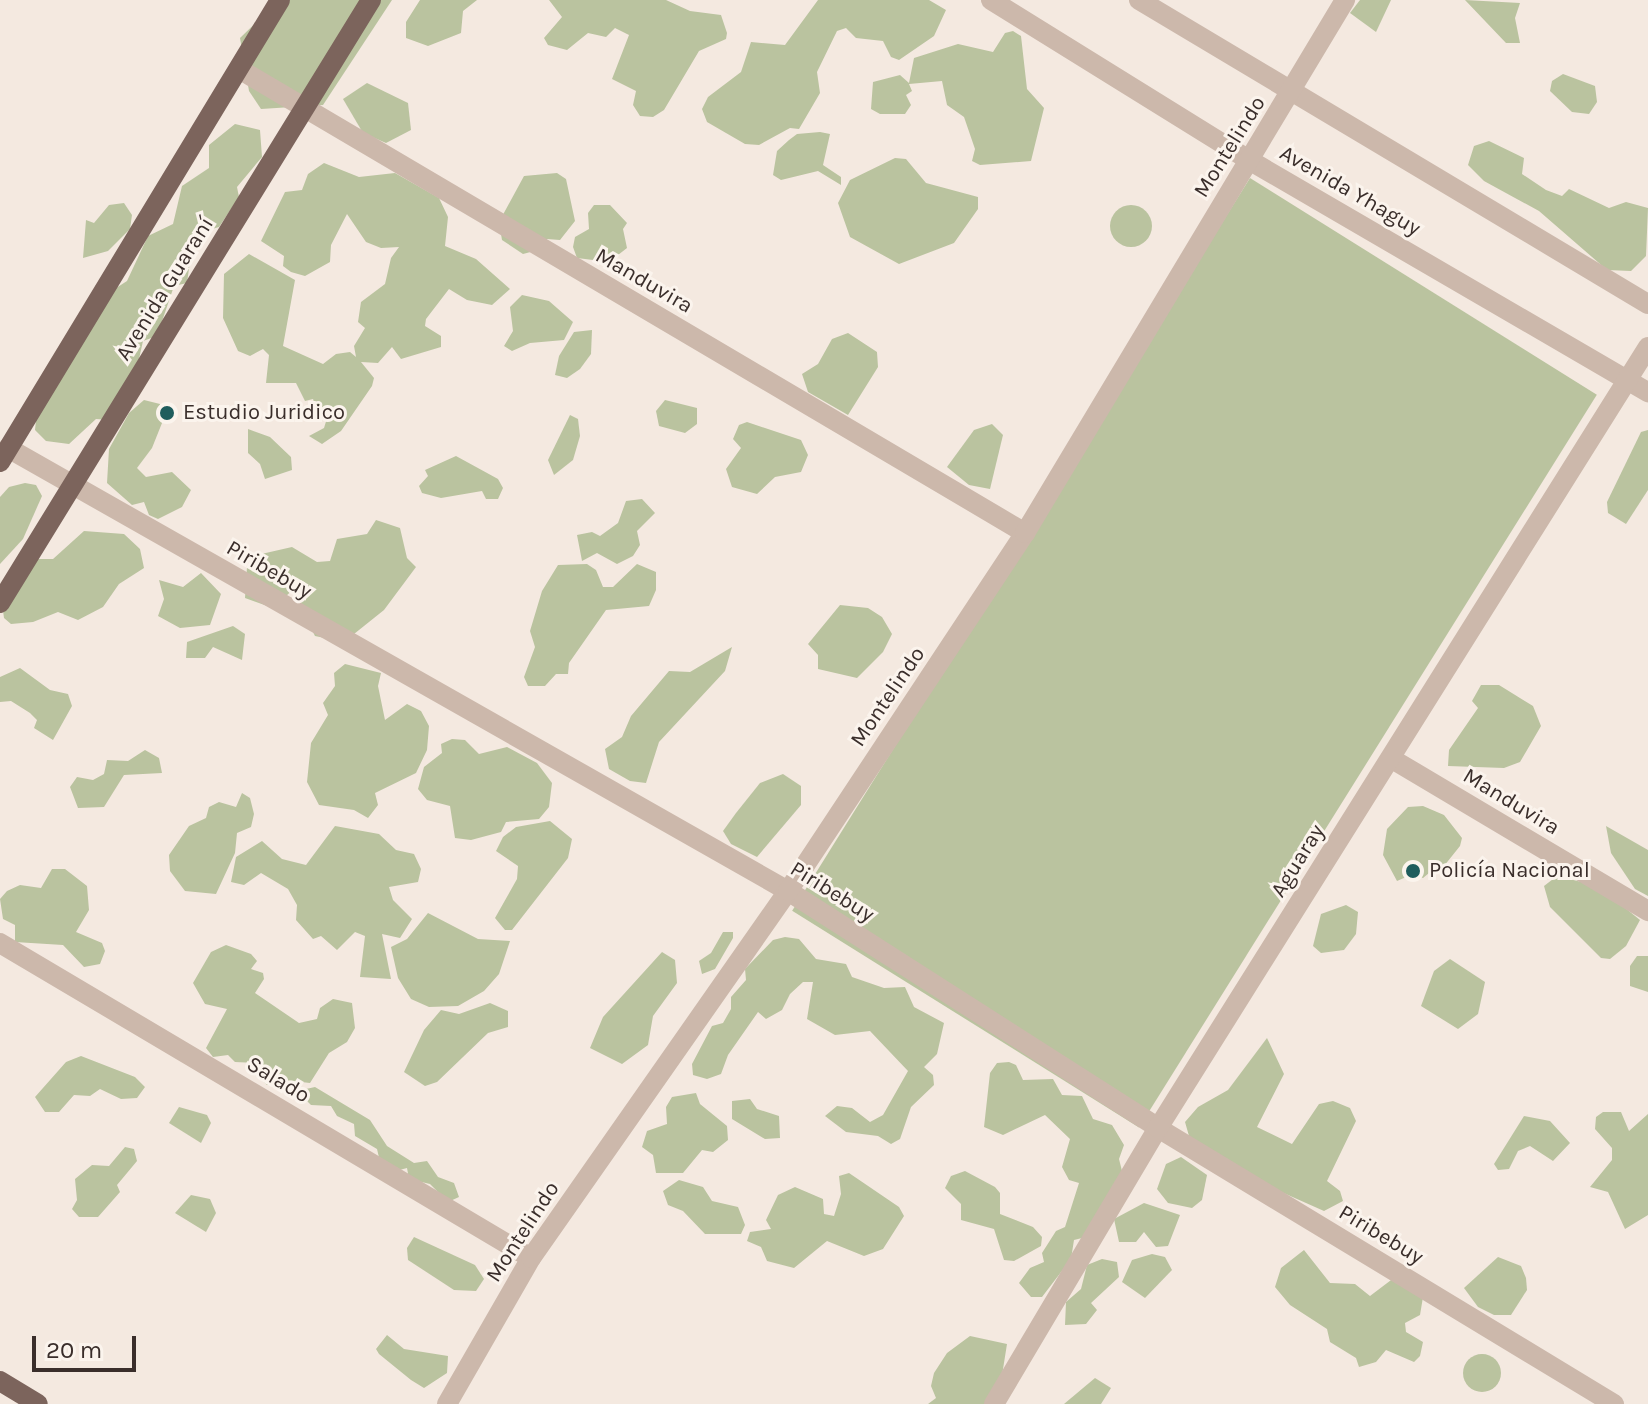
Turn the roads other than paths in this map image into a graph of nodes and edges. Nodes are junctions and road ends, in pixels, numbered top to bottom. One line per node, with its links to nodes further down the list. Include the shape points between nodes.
1 (280, 0): 6 (main road)
2 (371, 0): 8 (main road, Avenida Guaraní)
3 (991, 0): 9 (street, Avenida Yhaguy)
4 (1139, 0): 7 (street)
5 (1345, 0): 7 (street, Montelindo)
6 (239, 69): 8 (street, Manduvira); 14 (main road)
7 (1293, 91): 9 (street, Montelindo); 10 (street)
8 (304, 109): 15 (main road, Avenida Guaraní); 16 (street, Manduvira)
9 (1249, 160): 12 (street, Avenida Yhaguy); 16 (street, Montelindo)
10 (1648, 304)
11 (1648, 347): 12 (street, Aguaray)
12 (1627, 380): 13 (street, Avenida Yhaguy); 18 (street, Aguaray)
13 (1648, 392)
14 (4, 455): 15 (street, Piribebuy)
15 (72, 486): 17 (main road, Avenida Guaraní); 19 (street, Piribebuy)
16 (1025, 533): 19 (street, Montelindo)
17 (0, 603)
18 (1392, 759): 20 (street, Manduvira); 22 (street, Aguaray)
19 (788, 891): 22 (street, Piribebuy); 23 (street, Montelindo)
20 (1648, 911)
21 (0, 943): 23 (street, Salado)
22 (1158, 1128): 27 (street, Aguaray); 28 (street, Piribebuy)
23 (531, 1258): 26 (street, Montelindo)
24 (0, 1381): 25 (main road)
25 (38, 1404)
26 (447, 1404)
27 (994, 1404)
28 (1614, 1404)

